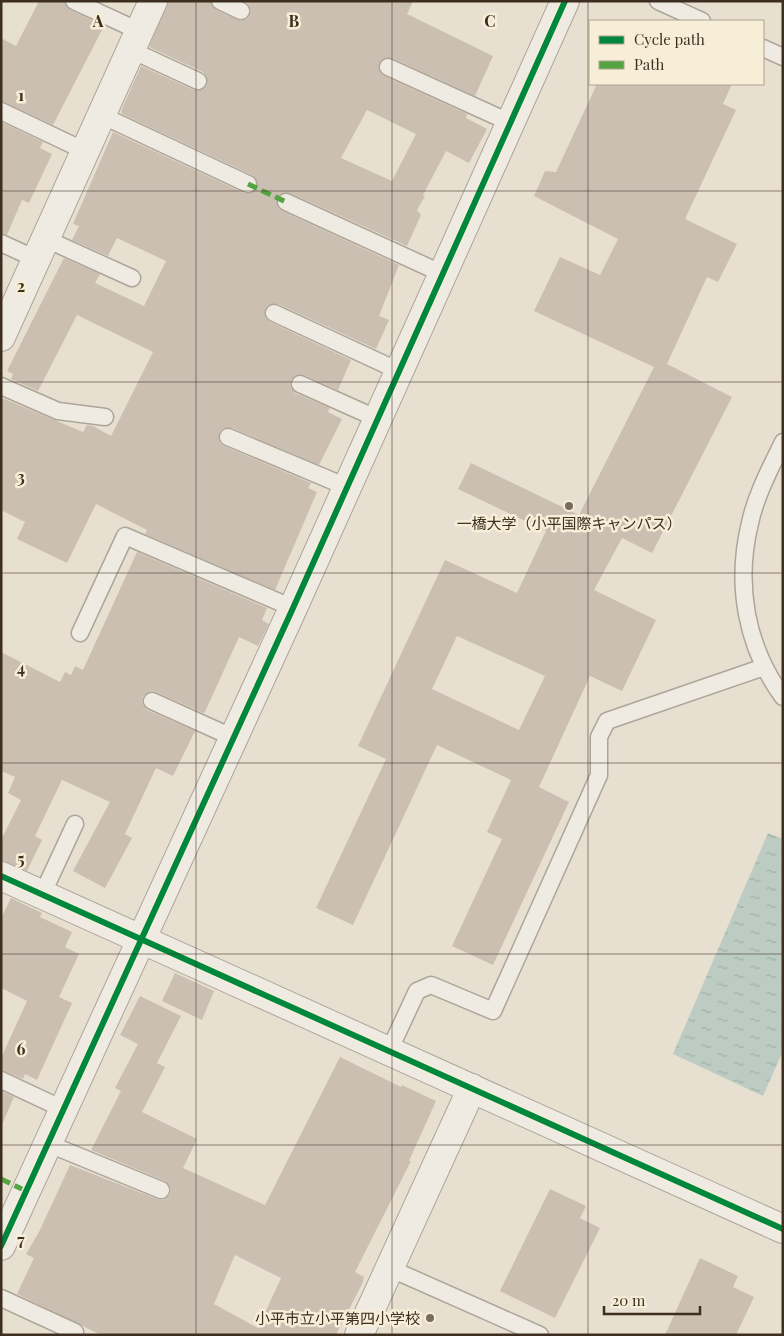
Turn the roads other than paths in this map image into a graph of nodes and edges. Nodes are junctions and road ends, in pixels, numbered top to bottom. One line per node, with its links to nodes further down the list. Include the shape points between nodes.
1 (74, 1): 8 (lane)
2 (153, 1): 8 (street)
3 (220, 1): 6 (lane)
4 (566, 1): 15 (street)
5 (658, 1): 7 (lane)
6 (241, 11)
7 (700, 20)
8 (135, 41): 12 (lane); 14 (street)
9 (764, 48): 10 (lane)
10 (783, 57)
11 (388, 67): 15 (lane)
12 (198, 81)
13 (1, 111): 16 (lane)
14 (101, 115): 16 (street); 17 (lane)
15 (511, 123): 21 (street)
16 (85, 151): 20 (street)
17 (248, 184)
18 (286, 202): 21 (lane)
19 (1, 243): 20 (lane)
20 (41, 249): 22 (lane); 24 (street)
21 (443, 274): 25 (street)
22 (132, 278)
23 (274, 313): 25 (lane)
24 (1, 337)
25 (400, 371): 29 (street)
26 (300, 384): 29 (lane)
27 (1, 386): 28 (lane, via 58,411)
28 (105, 418)
29 (378, 419): 33 (street)
30 (228, 436): 33 (lane)
31 (783, 442): 32 (lane)
32 (779, 460): 36 (lane, via 759,493 744,554 742,585 747,615 755,648)
33 (348, 487): 34 (street)
34 (293, 608): 35 (lane, via 126,536); 39 (street)
35 (80, 634)
36 (764, 667): 37 (lane); 44 (lane, via 607,721 600,737 599,775 493,1011 431,985 417,991)
37 (783, 697)
38 (152, 701): 39 (lane)
39 (234, 738): 43 (street)
40 (75, 824): 42 (lane)
41 (1, 876): 42 (street)
42 (42, 894): 43 (street)
43 (142, 940): 44 (street); 47 (street)
44 (389, 1051): 46 (street)
45 (1, 1080): 47 (lane)
46 (472, 1088): 50 (street); 52 (street)
47 (65, 1110): 48 (street)
48 (49, 1144): 49 (lane); 51 (street)
49 (161, 1190)
50 (783, 1229)
51 (1, 1246)
52 (389, 1268): 55 (street); 56 (lane)
53 (1, 1298): 54 (lane)
54 (75, 1332)
55 (359, 1335)
56 (540, 1335)

